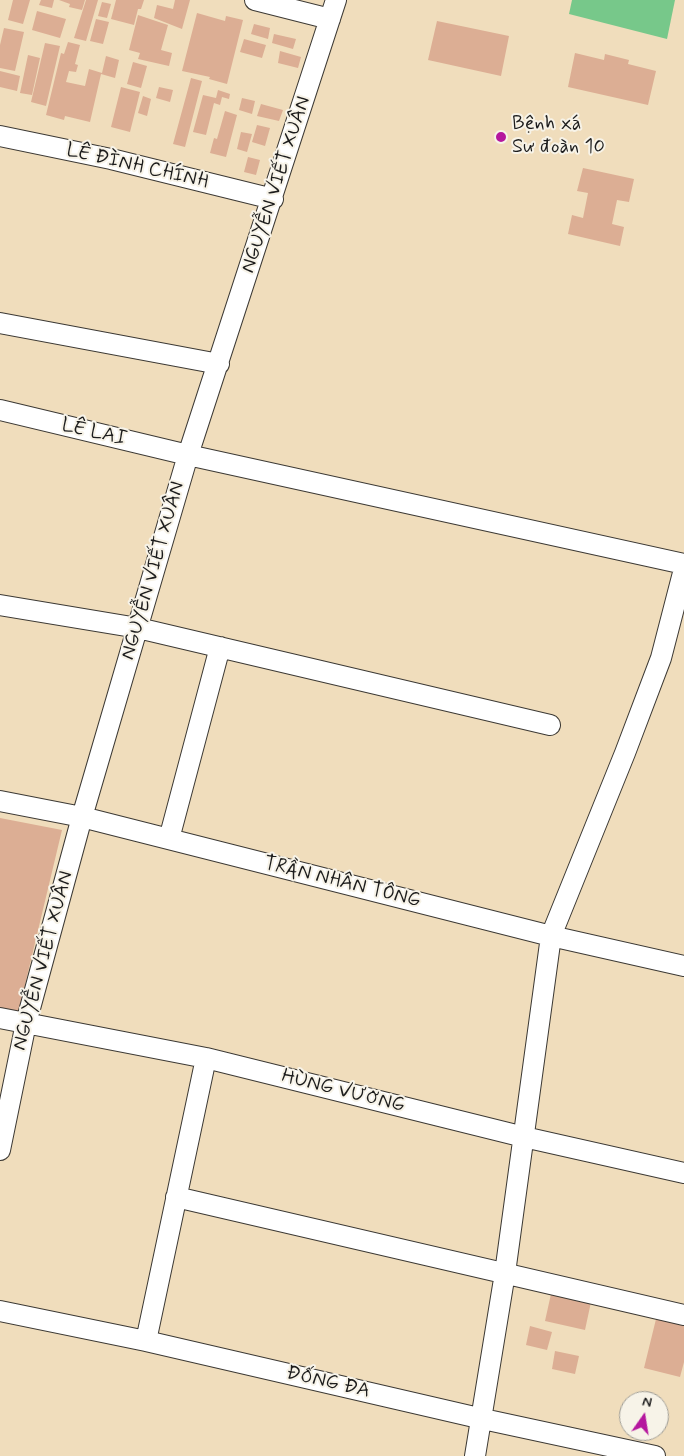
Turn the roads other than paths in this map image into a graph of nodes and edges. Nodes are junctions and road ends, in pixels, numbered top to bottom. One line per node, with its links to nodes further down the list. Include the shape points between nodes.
1 (255, 0): 2 (street)
2 (333, 9): 4 (street, NGUYỄN VIẾT XUÂN)
3 (0, 136): 4 (street, LÊ ĐÌNH CHÍNH, via 111,159)
4 (273, 199): 6 (street, NGUYỄN VIẾT XUÂN)
5 (0, 323): 6 (street)
6 (220, 364): 8 (street, NGUYỄN VIẾT XUÂN)
7 (0, 410): 8 (street, LÊ LAI)
8 (188, 455): 9 (street, LÊ LAI); 12 (street, NGUYỄN VIẾT XUÂN)
9 (684, 564)
10 (684, 569): 18 (street, via 661,658)
11 (0, 605): 12 (street)
12 (138, 628): 13 (street); 16 (street, NGUYỄN VIẾT XUÂN)
13 (220, 647): 14 (street); 17 (street)
14 (550, 725)
15 (0, 801): 16 (street, TRẦN NHÂN TÔNG)
16 (82, 817): 17 (street, TRẦN NHÂN TÔNG); 21 (street, NGUYỄN VIẾT XUÂN)
17 (169, 839): 18 (street, TRẦN NHÂN TÔNG)
18 (551, 936): 19 (street, TRẦN NHÂN TÔNG); 23 (street)
19 (684, 966)
20 (0, 1018): 21 (street, HÙNG VƯƠNG)
21 (26, 1023): 22 (street, HÙNG VƯƠNG); 24 (street, NGUYỄN VIẾT XUÂN)
22 (206, 1058): 23 (street, HÙNG VƯƠNG); 26 (street)
23 (524, 1137): 25 (street, HÙNG VƯƠNG); 27 (street)
24 (0, 1150)
25 (684, 1173)
26 (176, 1197): 27 (street); 30 (street)
27 (505, 1274): 29 (street); 31 (street)
28 (0, 1311): 30 (street, ĐỐNG ĐA)
29 (684, 1315)
30 (146, 1341): 31 (street, ĐỐNG ĐA)
31 (483, 1420): 32 (street); 33 (street, ĐỐNG ĐA)
32 (475, 1456)
33 (655, 1456)

